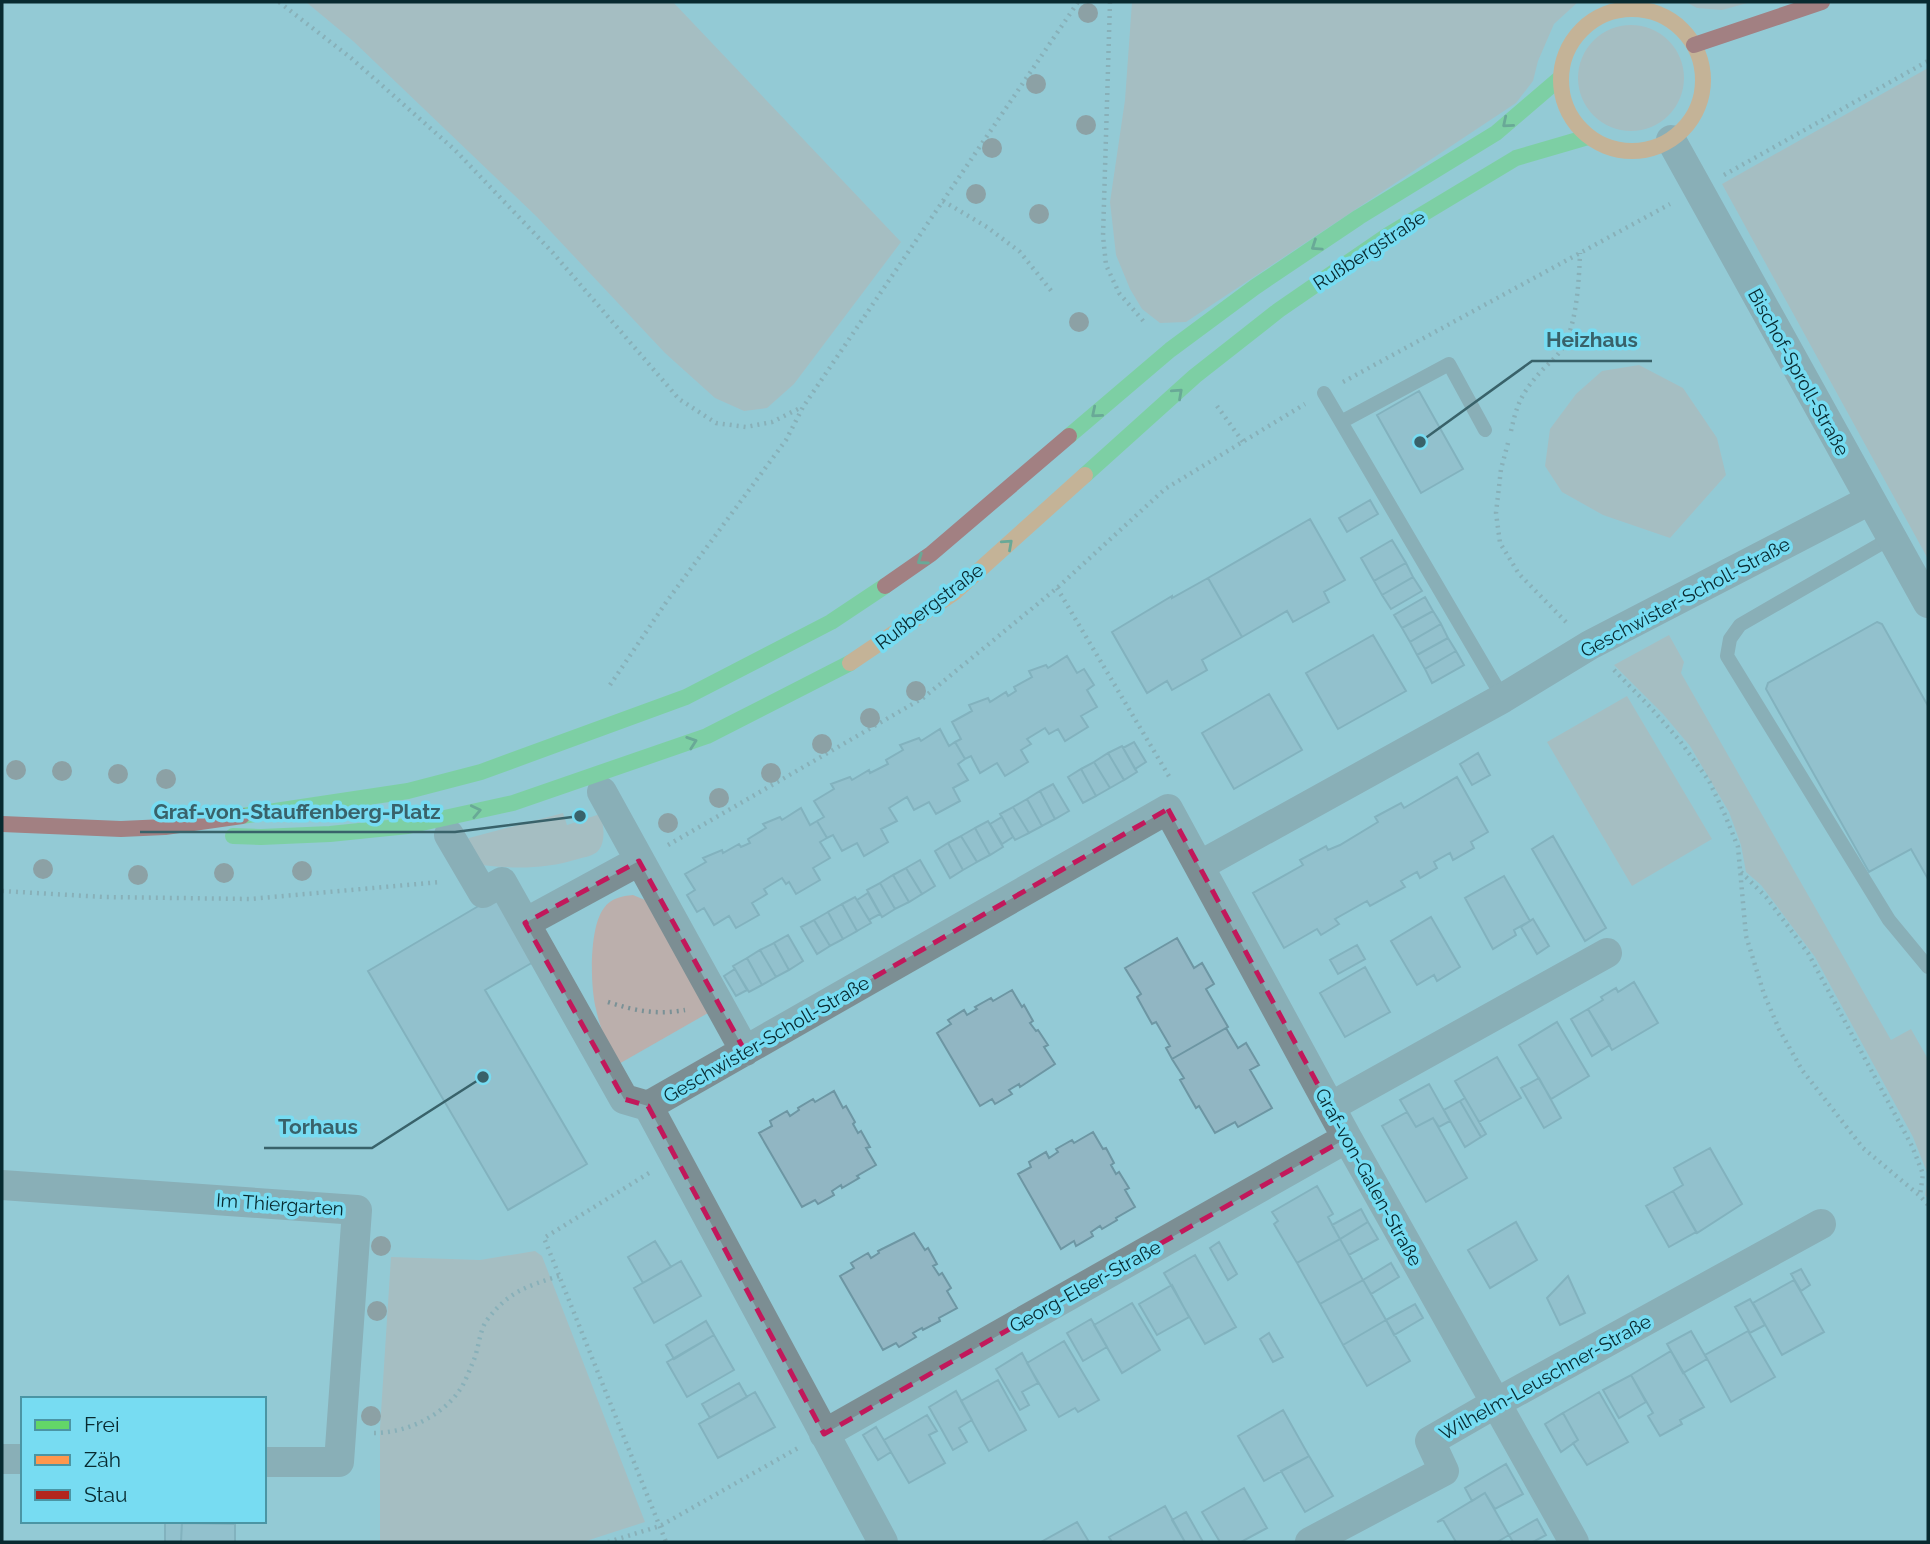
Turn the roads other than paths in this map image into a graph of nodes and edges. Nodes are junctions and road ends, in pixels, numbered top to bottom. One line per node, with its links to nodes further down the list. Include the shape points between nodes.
1 (1822, 2): 2 (street)
2 (1694, 45): 3 (street, via 1665,17 1645,10 1604,14 1572,40); 5 (street, via 1701,62 1701,98 1695,114)
3 (1559, 79): 4 (street, via 1563,101); 16 (street, Rußbergstraße, one-way to 16, via 1496,133 1348,225 1170,350 931,554 831,622 687,697 481,772 408,791)
4 (1588, 138): 5 (street, via 1629,152 1650,150); 16 (street, Rußbergstraße, one-way to 4, via 261,837 408,826 513,803 708,736 853,661 955,592 1195,376 1279,310 1388,235 1516,158)
5 (1671, 140): 9 (street, Bischof-Sproll-Straße)
6 (1324, 393): 7 (lane)
7 (1341, 422): 8 (lane, via 1449,364); 12 (lane)
8 (1485, 430)
9 (1870, 500): 10 (street, Bischof-Sproll-Straße); 12 (street, Geschwister-Scholl-Straße, via 1590,645)
10 (1891, 538): 11 (street, Bischof-Sproll-Straße); 22 (lane, via 1740,625 1730,639 1727,656 1889,920)
11 (1928, 603)
12 (1503, 698): 19 (street, Geschwister-Scholl-Straße)
13 (602, 792): 18 (street)
14 (1168, 809): 19 (street, Graf-von-Galen-Straße); 23 (street, Geschwister-Scholl-Straße)
15 (2, 824): 16 (street, Rußbergstraße, via 121,830)
16 (165, 827)
17 (449, 835): 20 (street, via 483,893 502,882)
18 (639, 861): 20 (street); 23 (street)
19 (1199, 866): 25 (street, Graf-von-Galen-Straße)
20 (525, 923): 24 (street, via 624,1099)
21 (1607, 953): 25 (street)
22 (1928, 967)
23 (745, 1051): 24 (street, Geschwister-Scholl-Straße)
24 (648, 1106): 30 (street, Geschwister-Scholl-Straße)
25 (1330, 1107): 26 (street, Graf-von-Galen-Straße)
26 (1348, 1139): 29 (street, Graf-von-Galen-Straße); 30 (street, Georg-Elser-Straße)
27 (2, 1185): 33 (street, Im Thiergarten, via 357,1210 339,1462)
28 (1821, 1224): 29 (street, Wilhelm-Leuschner-Straße)
29 (1496, 1403): 35 (street, Wilhelm-Leuschner-Straße, via 1430,1441 1444,1471); 36 (street, Graf-von-Galen-Straße)
30 (824, 1434): 34 (street, Geschwister-Scholl-Straße)
31 (2, 1459): 32 (street)
32 (21, 1459)
33 (266, 1462)
34 (883, 1542)
35 (1310, 1542)
36 (1574, 1542)

